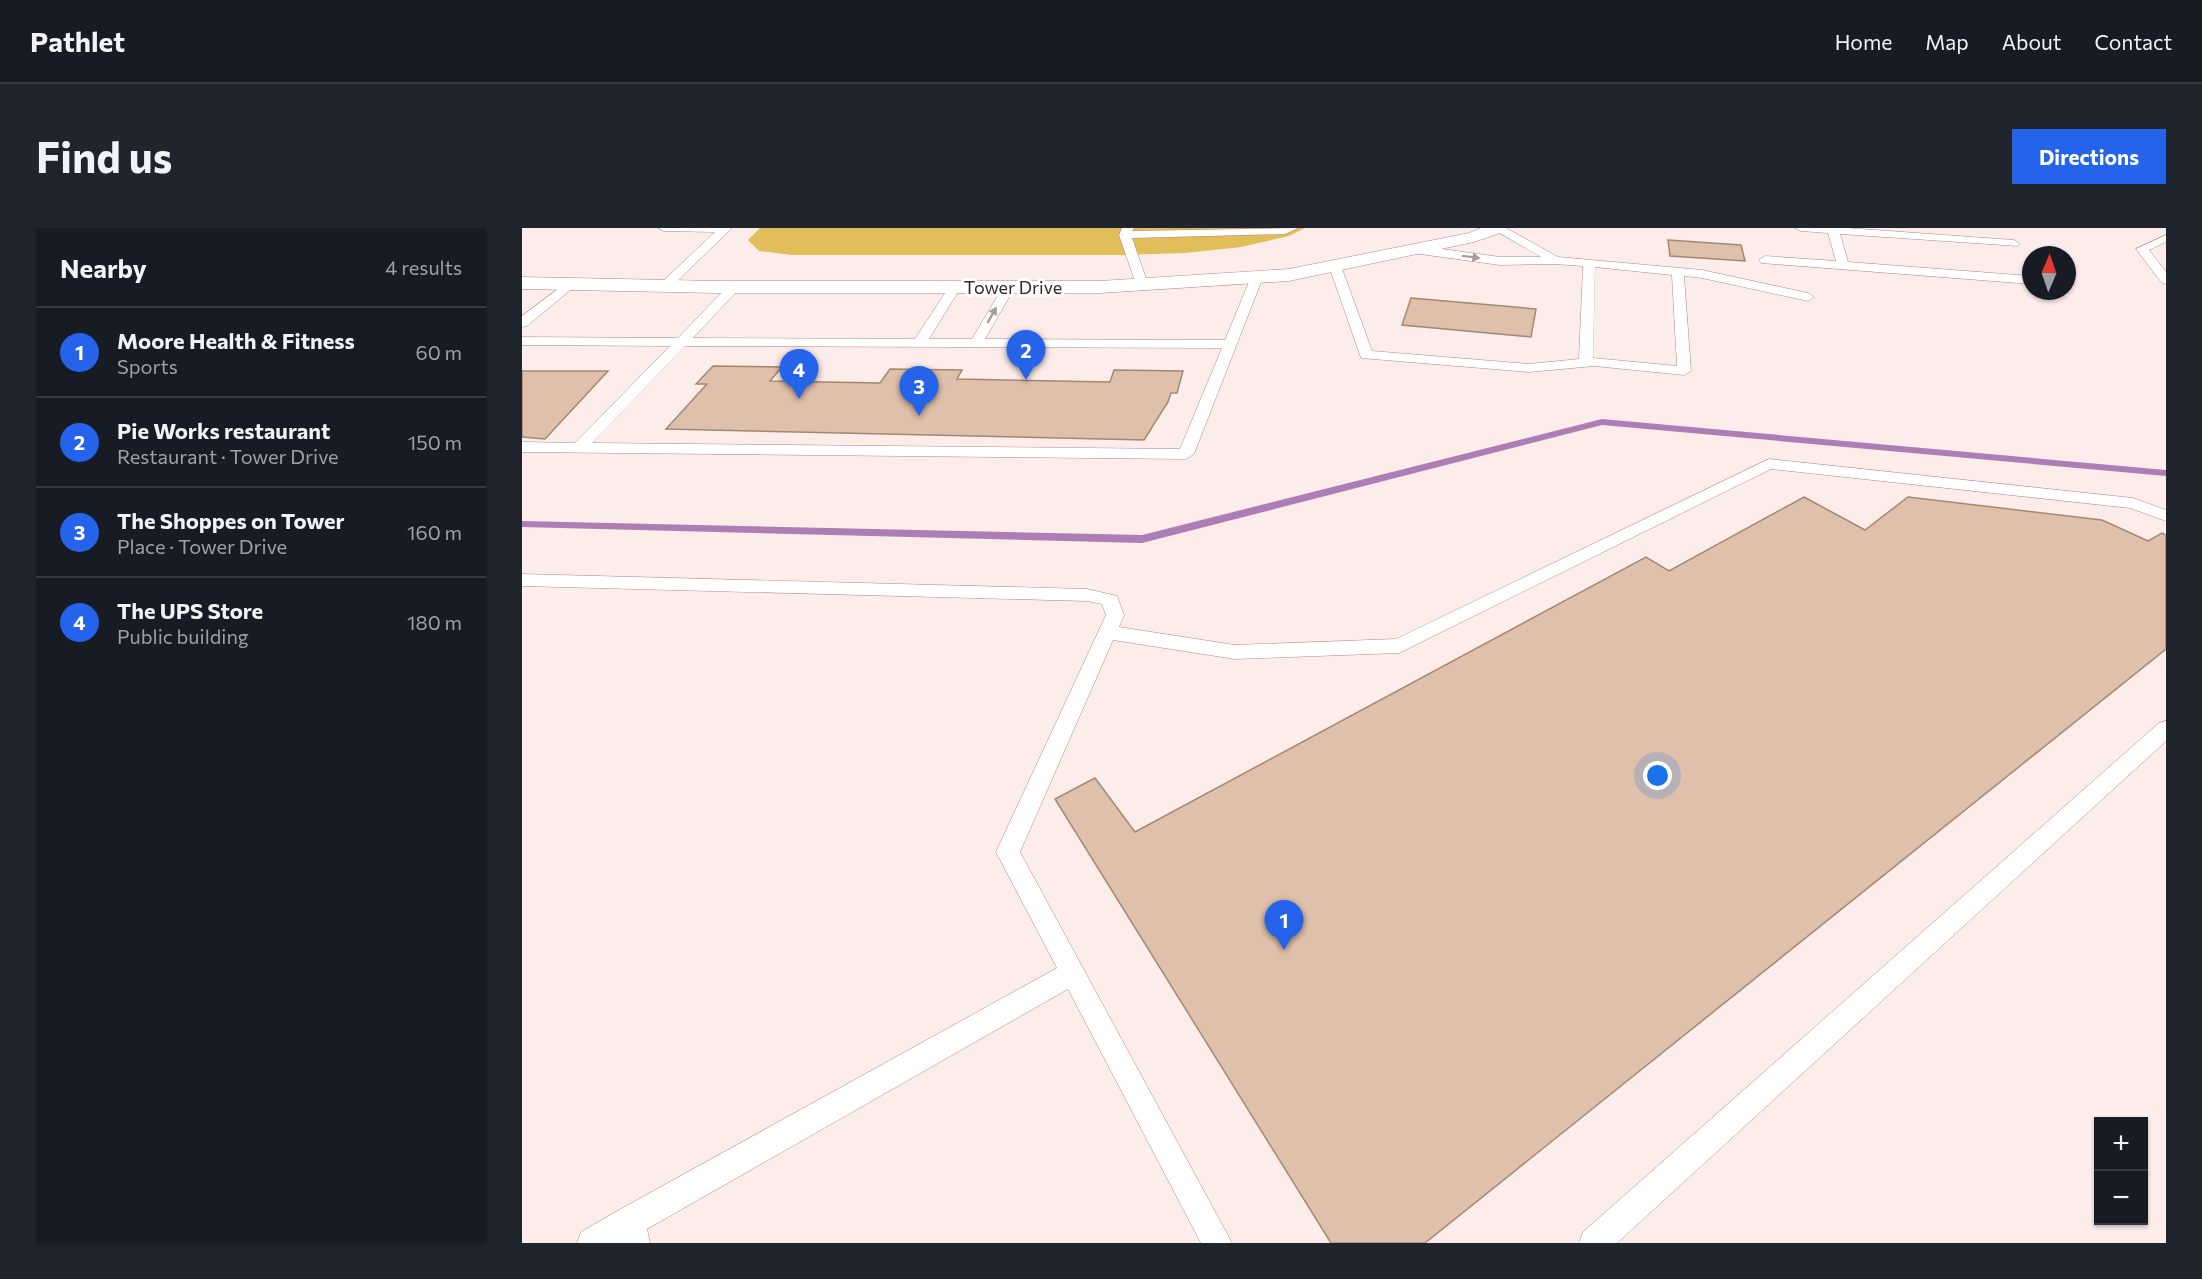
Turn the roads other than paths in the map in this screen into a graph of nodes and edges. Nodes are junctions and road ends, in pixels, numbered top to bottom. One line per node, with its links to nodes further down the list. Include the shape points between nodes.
1 (664, 228): 4 (lane)
2 (1497, 228): 10 (street, Tower Drive, via 1474,237); 11 (lane)
3 (1801, 228): 6 (lane)
4 (726, 229): 23 (lane)
5 (1287, 229): 7 (lane)
6 (1833, 230): 9 (lane); 14 (lane)
7 (1126, 232): 22 (lane)
8 (2166, 238): 19 (lane, via 2142,249)
9 (2014, 244)
10 (1413, 249): 11 (lane, one-way to 11, via 1500,261); 15 (street, Tower Drive)
11 (1555, 260): 13 (lane)
12 (1765, 260): 14 (lane)
13 (1589, 263): 16 (lane); 34 (lane)
14 (1844, 265): 18 (lane)
15 (1335, 266): 17 (street, Tower Drive); 34 (lane, via 1366,355 1529,369)
16 (1677, 271): 27 (lane); 34 (lane, via 1684,371)
17 (1257, 277): 22 (street, Tower Drive); 33 (lane)
18 (2022, 279)
19 (2166, 280)
20 (522, 283): 21 (street, Tower Drive)
21 (570, 284): 23 (street, Tower Drive); 28 (lane)
22 (1143, 284): 26 (street, Tower Drive)
23 (665, 286): 24 (street, Tower Drive)
24 (734, 287): 25 (street, Tower Drive); 30 (lane)
25 (955, 287): 26 (street, Tower Drive); 31 (lane)
26 (1009, 287): 32 (lane, one-way to 26)
27 (1808, 297)
28 (522, 323)
29 (522, 340): 30 (lane)
30 (682, 341): 31 (lane); 36 (lane)
31 (920, 342): 32 (lane)
32 (976, 343): 33 (lane)
33 (1231, 344): 36 (lane, via 1186,454)
34 (1586, 362)
35 (522, 447): 36 (lane)
36 (580, 447)
37 (2166, 516): 39 (lane, via 2133,503 1769,464 1399,646 1235,652)
38 (522, 580): 39 (lane, via 1087,595 1110,600 1115,615)
39 (1107, 632): 41 (lane, via 1008,852)
40 (2166, 729): 45 (lane)
41 (1072, 973): 42 (lane); 44 (lane)
42 (633, 1232): 43 (lane)
43 (592, 1243)
44 (1217, 1243)
45 (1594, 1243)

